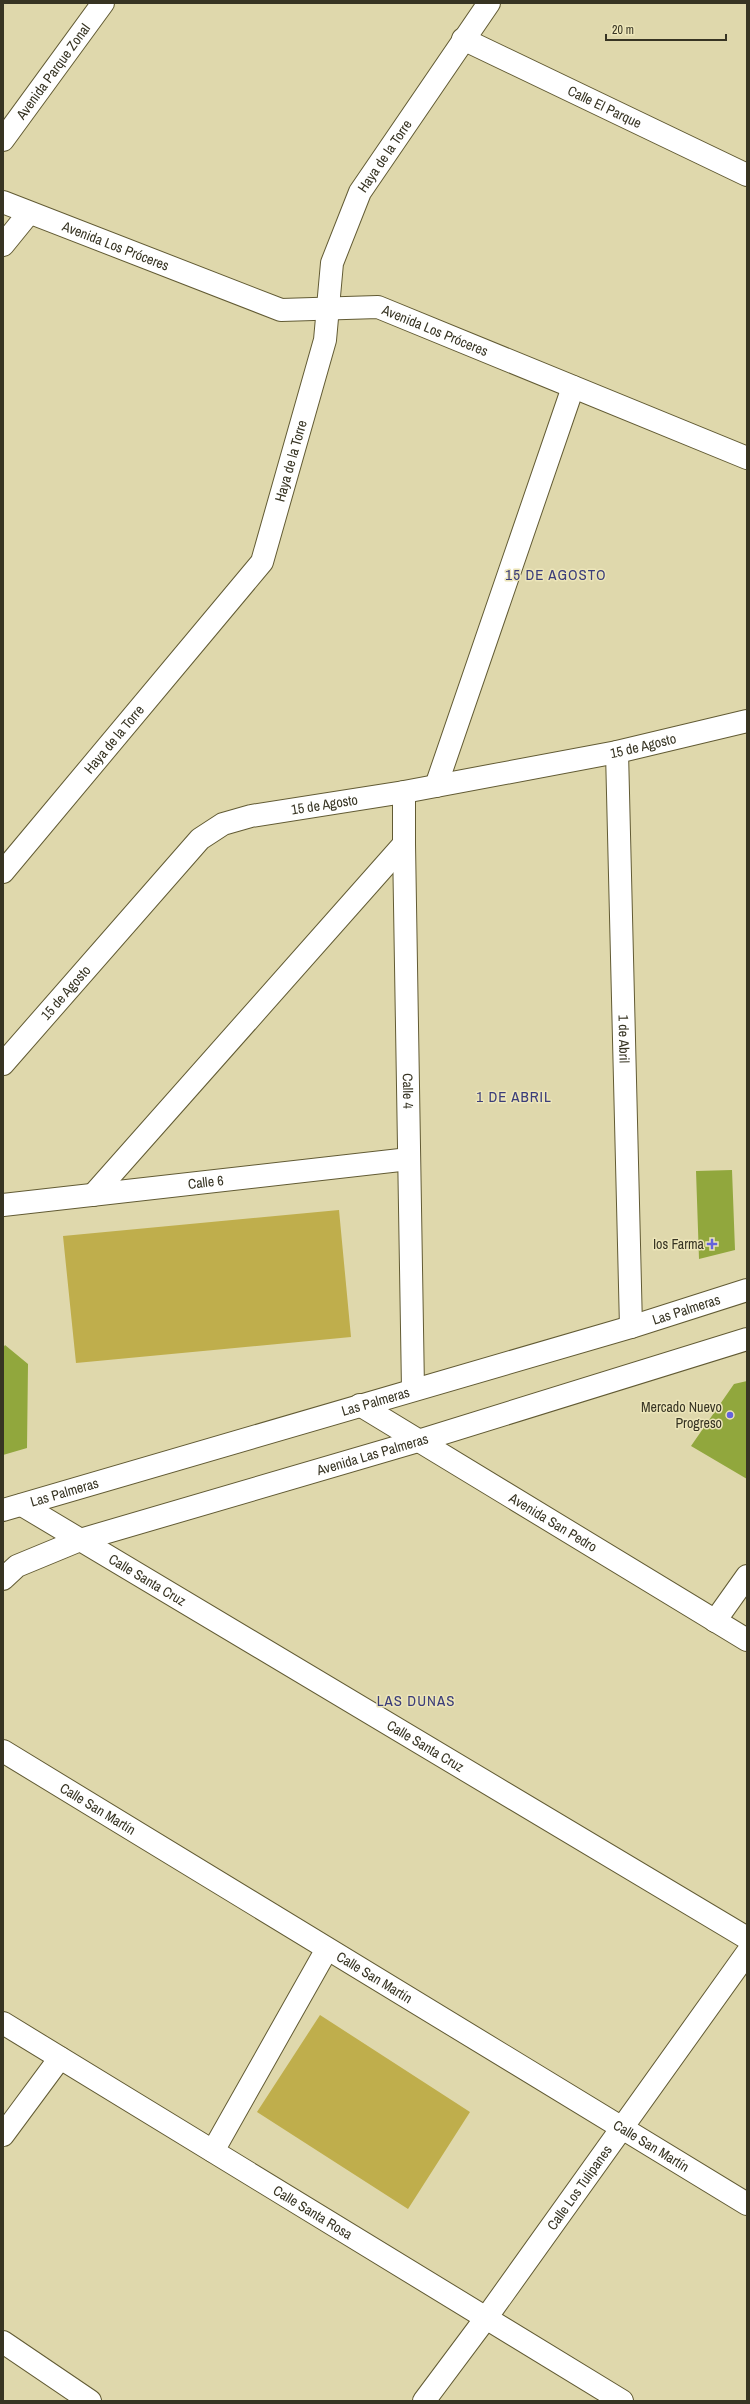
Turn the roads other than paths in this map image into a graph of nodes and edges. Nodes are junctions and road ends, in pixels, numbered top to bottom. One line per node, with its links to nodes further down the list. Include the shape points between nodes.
1 (103, 3): 4 (street, Avenida Parque Zonal)
2 (489, 3): 3 (street, Haya de la Torre)
3 (463, 39): 5 (street, Calle El Parque); 9 (street, Haya de la Torre, via 360,192 332,264)
4 (3, 140)
5 (747, 174)
6 (3, 202): 7 (street, Avenida Los Próceres)
7 (29, 214): 8 (street); 9 (street, Avenida Los Próceres, via 281,310)
8 (3, 245)
9 (327, 310): 10 (street, Avenida Los Próceres, via 378,307); 17 (street, Haya de la Torre, via 325,340 262,562)
10 (573, 387): 11 (street, Avenida Los Próceres); 14 (street)
11 (747, 458)
12 (747, 721): 13 (street, 15 de Agosto)
13 (617, 752): 14 (street, 15 de Agosto); 23 (street, 1 de Abril)
14 (436, 786): 15 (street, 15 de Agosto)
15 (404, 792): 16 (street, Calle 4); 18 (street, 15 de Agosto, via 251,816 223,824 200,839)
16 (404, 844): 19 (street, Calle 4); 20 (street)
17 (3, 872)
18 (3, 1064)
19 (409, 1159): 20 (street, Calle 6); 25 (street, Calle 4)
20 (93, 1195): 21 (street, Calle 6)
21 (3, 1205)
22 (747, 1290): 23 (street, Las Palmeras)
23 (631, 1327): 25 (street, Las Palmeras)
24 (747, 1339): 27 (street, Avenida Las Palmeras)
25 (414, 1389): 26 (street, Las Palmeras)
26 (360, 1405): 27 (street, Avenida San Pedro); 28 (street, Las Palmeras)
27 (418, 1440): 29 (street, Avenida Las Palmeras); 32 (street, Avenida San Pedro)
28 (12, 1508): 29 (street, Calle Santa Cruz)
29 (80, 1540): 31 (street, Avenida Las Palmeras, via 17,1566); 35 (street, Calle Santa Cruz)
30 (747, 1576): 32 (street)
31 (3, 1579)
32 (715, 1621): 33 (street, Avenida San Pedro)
33 (747, 1640)
34 (3, 1751): 36 (street, Calle San Martín)
35 (747, 1938)
36 (327, 1949): 40 (street, Calle San Martín); 42 (street)
37 (747, 1953): 40 (street, Calle Los Tulipanes)
38 (3, 2023): 39 (street, Calle Santa Rosa)
39 (60, 2058): 41 (street); 42 (street, Calle Santa Rosa)
40 (621, 2127): 43 (street, Calle San Martín); 44 (street, Calle Los Tulipanes)
41 (3, 2135)
42 (213, 2151): 44 (street, Calle Santa Rosa)
43 (747, 2204)
44 (486, 2318): 47 (street, Calle Los Tulipanes); 48 (street, Calle Santa Rosa)
45 (3, 2342): 46 (street)
46 (90, 2401)
47 (424, 2401)
48 (622, 2401)

